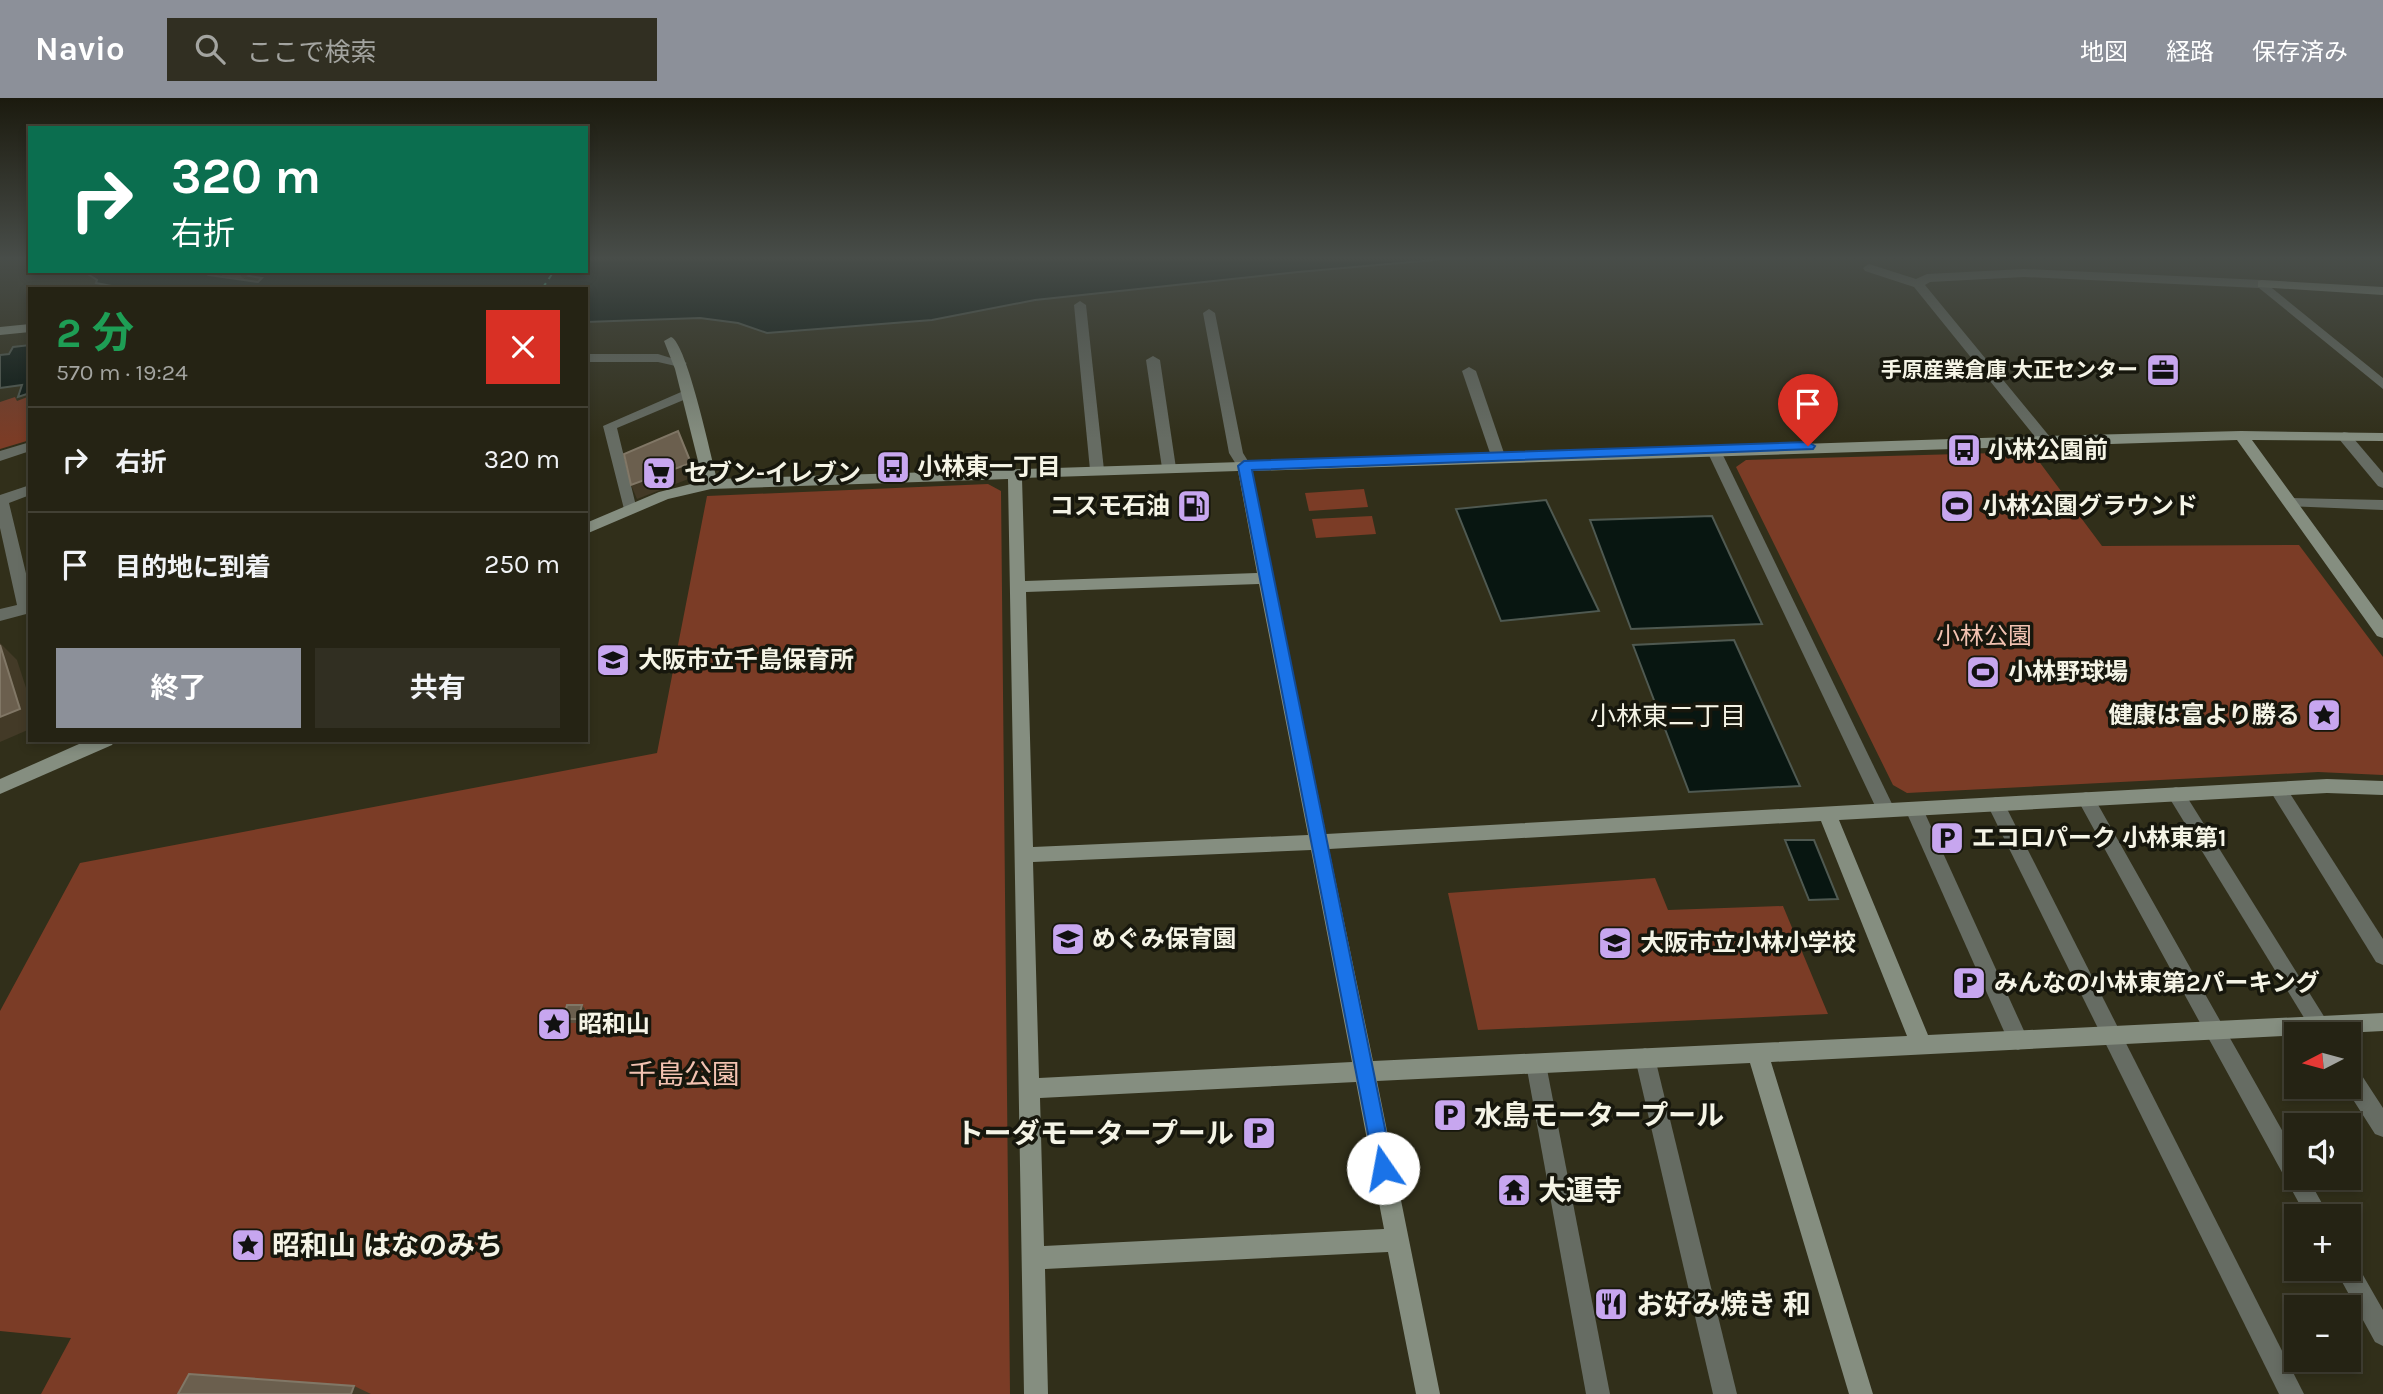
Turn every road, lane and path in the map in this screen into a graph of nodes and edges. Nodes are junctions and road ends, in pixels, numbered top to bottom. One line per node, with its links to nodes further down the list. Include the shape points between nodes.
1 (1081, 317): 24 (street)
2 (1210, 317): 22 (street, via 1236,453)
3 (1944, 317): 17 (street)
4 (2302, 317): 12 (street)
5 (28, 328): 6 (street)
6 (0, 331)
7 (671, 341): 10 (street)
8 (588, 358): 10 (street, via 658,358)
9 (1153, 360): 23 (street)
10 (680, 363): 13 (street)
11 (1469, 371): 21 (street)
12 (2383, 385)
13 (688, 393): 27 (street); 32 (street, via 610,426)
14 (2241, 435): 15 (street); 17 (street); 30 (street)
15 (2344, 436): 16 (street); 26 (street)
16 (2383, 437)
17 (2045, 440): 19 (street)
18 (28, 447): 20 (street)
19 (1713, 449): 21 (street); 47 (street)
20 (0, 456)
21 (1499, 456): 22 (street)
22 (1244, 466): 23 (street); 34 (street)
23 (1169, 468): 24 (street)
24 (1097, 470): 25 (street)
25 (1015, 473): 27 (street); 35 (street)
26 (2383, 483)
27 (711, 484): 32 (street, via 682,489)
28 (28, 491): 29 (street)
29 (0, 501): 36 (street)
30 (2290, 503): 31 (street); 38 (street)
31 (2382, 507)
32 (630, 510): 33 (street)
33 (588, 528)
34 (1266, 578): 35 (street); 49 (street)
35 (1018, 587): 50 (street)
36 (28, 608): 37 (street)
37 (0, 615)
38 (2381, 627)
39 (101, 742): 40 (street)
40 (0, 787)
41 (2383, 788): 42 (street)
42 (2278, 789): 43 (street); 51 (street)
43 (2176, 794): 44 (street); 52 (street)
44 (2087, 799): 45 (street); 55 (street)
45 (1996, 804): 46 (street); 57 (street)
46 (1914, 808): 47 (street); 58 (street)
47 (1886, 810): 48 (street)
48 (1827, 813): 49 (street); 59 (street)
49 (1318, 842): 50 (street); 63 (street)
50 (1025, 855): 64 (street)
51 (2383, 956)
52 (2317, 1022)
53 (2383, 1022): 54 (street)
54 (2361, 1025)
55 (2214, 1030): 56 (street); 57 (street); 67 (street)
56 (2284, 1030)
57 (2113, 1035): 58 (street); 77 (street)
58 (2018, 1040): 59 (street)
59 (1921, 1044): 60 (street)
60 (1758, 1053): 61 (street); 76 (street)
61 (1645, 1058): 62 (street); 75 (street)
62 (1536, 1064): 63 (street); 74 (street)
63 (1363, 1072): 64 (street); 68 (street)
64 (1030, 1088): 69 (street)
65 (2361, 1093): 66 (street)
66 (2383, 1128)
67 (2284, 1155)
68 (1398, 1240): 69 (street); 73 (street)
69 (1033, 1258): 72 (street)
70 (2354, 1281): 71 (street)
71 (2383, 1334)
72 (1036, 1394)
73 (1428, 1394)
74 (1598, 1394)
75 (1725, 1394)
76 (1861, 1394)
77 (2292, 1394)

